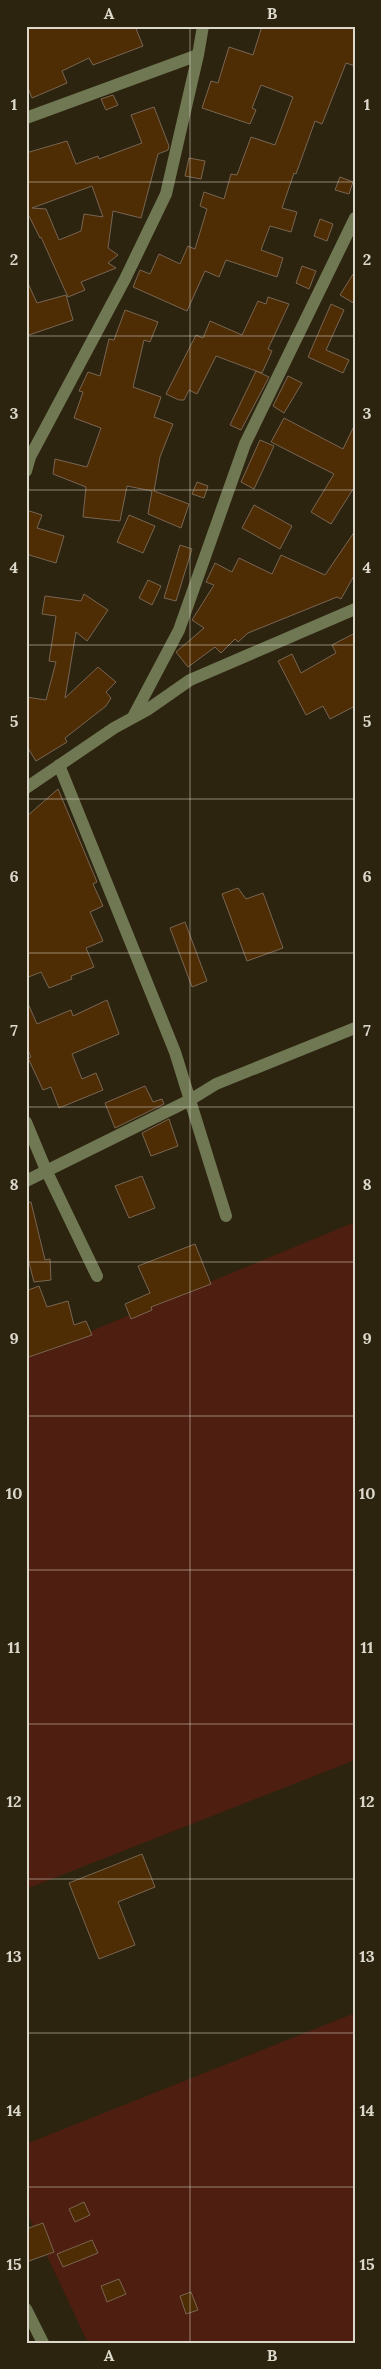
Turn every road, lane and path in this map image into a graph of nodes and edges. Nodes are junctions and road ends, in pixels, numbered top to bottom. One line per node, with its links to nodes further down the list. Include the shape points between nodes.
1 (202, 26): 2 (street)
2 (198, 55): 3 (street); 5 (street, via 166,194 125,279)
3 (26, 118)
4 (355, 218): 8 (street, via 245,444 179,630)
5 (28, 453): 6 (street)
6 (26, 471)
7 (355, 610): 8 (street, via 190,680)
8 (134, 717): 9 (street)
9 (59, 764): 10 (street); 12 (street, via 175,1052)
10 (26, 788)
11 (355, 1028): 12 (street, via 216,1084)
12 (190, 1100): 14 (street); 16 (street)
13 (26, 1122): 14 (street)
14 (46, 1170): 15 (street); 17 (street)
15 (26, 1181)
16 (226, 1216)
17 (97, 1276)
18 (26, 2308): 19 (street)
19 (30, 2327): 20 (street)
20 (43, 2343)

